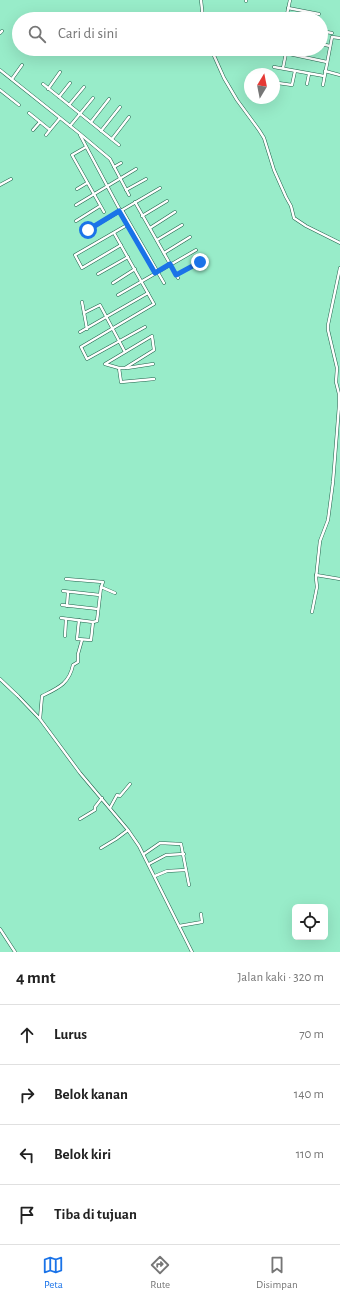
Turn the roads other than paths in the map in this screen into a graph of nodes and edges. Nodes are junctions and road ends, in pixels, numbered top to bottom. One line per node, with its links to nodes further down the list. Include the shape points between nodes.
1 (201, 0): 4 (street)
2 (290, 0): 3 (street)
3 (288, 8): 5 (street); 6 (street)
4 (202, 12)
5 (287, 12)
6 (309, 12)
7 (328, 32): 8 (street)
8 (332, 33)
9 (340, 38): 10 (street, via 332,37)
10 (330, 46): 14 (street)
11 (214, 56): 85 (street, via 237,100 264,138 294,218)
12 (285, 56): 17 (street)
13 (300, 56): 14 (street)
14 (327, 62): 20 (street)
15 (22, 65): 25 (street)
16 (274, 67): 17 (street)
17 (283, 68): 19 (street)
18 (0, 70): 25 (street)
19 (295, 71): 22 (street); 27 (street, via 292,85)
20 (325, 71): 23 (street); 24 (street)
21 (60, 72): 32 (street)
22 (309, 74): 24 (street); 29 (street)
23 (340, 75)
24 (324, 76): 30 (street)
25 (12, 79): 43 (street)
26 (70, 83): 34 (street)
27 (280, 83)
28 (43, 84): 32 (street)
29 (307, 84)
30 (323, 85)
31 (84, 87): 38 (street)
32 (48, 89): 34 (street)
33 (0, 90): 37 (street)
34 (59, 97): 38 (street)
35 (93, 98): 41 (street)
36 (109, 99): 45 (street)
37 (19, 105)
38 (70, 105): 41 (street)
39 (120, 107): 49 (street)
40 (29, 114): 44 (street)
41 (80, 114): 45 (street); 46 (street)
42 (129, 117): 52 (street)
43 (60, 118): 46 (street); 48 (street)
44 (40, 122): 47 (street); 48 (street)
45 (91, 122): 49 (street)
46 (70, 126): 50 (street)
47 (33, 130)
48 (50, 130): 51 (street)
49 (101, 131): 52 (street)
50 (79, 133): 54 (street); 56 (street, via 110,159)
51 (46, 135)
52 (112, 139): 53 (street)
53 (119, 145)
54 (86, 147): 61 (street, via 72,155); 63 (street)
55 (121, 163): 56 (street)
56 (114, 167): 58 (street)
57 (136, 169): 58 (street)
58 (120, 178): 63 (street); 66 (street)
59 (11, 179): 62 (street)
60 (146, 179): 66 (street)
61 (87, 183): 64 (street); 67 (street)
62 (0, 185)
63 (107, 186): 67 (street); 73 (street)
64 (77, 188)
65 (160, 188): 70 (street)
66 (126, 190): 68 (street)
67 (94, 194): 71 (street); 72 (street)
68 (129, 195)
69 (167, 201): 76 (street)
70 (134, 202): 73 (street); 76 (street)
71 (76, 205)
72 (100, 206): 74 (street); 77 (street)
73 (120, 210): 78 (street); 81 (street); 94 (street)
74 (104, 212)
75 (175, 212): 80 (street)
76 (142, 216): 80 (street)
77 (76, 221)
78 (127, 225): 82 (street); 94 (street)
79 (182, 225): 84 (street)
80 (150, 228): 84 (street)
81 (88, 230)
82 (114, 233): 86 (street); 86 (street, via 75,255 82,268)
83 (190, 238): 88 (street)
84 (157, 240): 88 (street)
85 (340, 243)
86 (121, 245): 89 (street)
87 (196, 250): 91 (street)
88 (164, 253): 91 (street)
89 (128, 257): 93 (street); 95 (street)
90 (200, 262): 91 (street, via 177,276)
91 (170, 264): 94 (street)
92 (340, 268): 114 (street, via 328,325 339,394 335,460 328,520 320,540)
93 (135, 269): 96 (street); 97 (street)
94 (156, 272): 96 (street); 98 (street)
95 (98, 274)
96 (142, 281): 99 (street); 100 (street)
97 (113, 283)
98 (164, 283)
99 (148, 293): 103 (street); 105 (street, via 154,304)
100 (118, 295)
101 (82, 302): 102 (street)
102 (84, 313): 103 (street, via 100,304); 106 (street)
103 (106, 317): 105 (street); 106 (street)
104 (144, 327): 108 (street)
105 (112, 328): 108 (street); 108 (street, via 81,347 87,359)
106 (86, 329): 107 (street)
107 (80, 332)
108 (119, 341): 109 (street)
109 (125, 352): 111 (street, via 105,364); 112 (street, via 152,336 154,350)
110 (153, 364): 112 (street)
111 (119, 368): 112 (street); 113 (street, via 121,382)
112 (125, 368)
113 (154, 379)
114 (316, 575): 116 (street); 125 (street, via 317,587)
115 (66, 579): 117 (street, via 103,582)
116 (340, 579)
117 (101, 587): 120 (street); 121 (street)
118 (63, 591): 119 (street)
119 (68, 592): 121 (street); 123 (street)
120 (115, 593)
121 (100, 595): 124 (street)
122 (62, 605): 123 (street)
123 (67, 606): 124 (street)
124 (98, 609): 129 (street, via 97,621)
125 (312, 612)
126 (61, 618): 127 (street)
127 (66, 619): 128 (street); 130 (street)
128 (79, 620): 129 (street); 131 (street, via 77,639)
129 (93, 622): 131 (street, via 91,640)
130 (64, 636)
131 (82, 640): 133 (street, via 78,662 74,665 72,673 60,687 42,696)
132 (0, 679): 133 (street)
133 (40, 719): 135 (street)
134 (130, 784): 136 (street, via 120,796 117,795)
135 (102, 798): 136 (street); 137 (street, via 95,810)
136 (110, 808): 138 (street)
137 (80, 819)
138 (128, 830): 139 (street); 140 (street)
139 (100, 848)
140 (144, 854): 141 (street, via 165,843 181,844); 142 (street)
141 (184, 854): 142 (street, via 166,855); 143 (street)
142 (149, 864): 144 (street)
143 (186, 870): 144 (street, via 167,871); 145 (street)
144 (154, 876): 147 (street)
145 (189, 885)
146 (201, 914): 147 (street, via 202,922)
147 (179, 926): 150 (street)
148 (0, 929): 149 (street)
149 (15, 952)
150 (192, 952)

